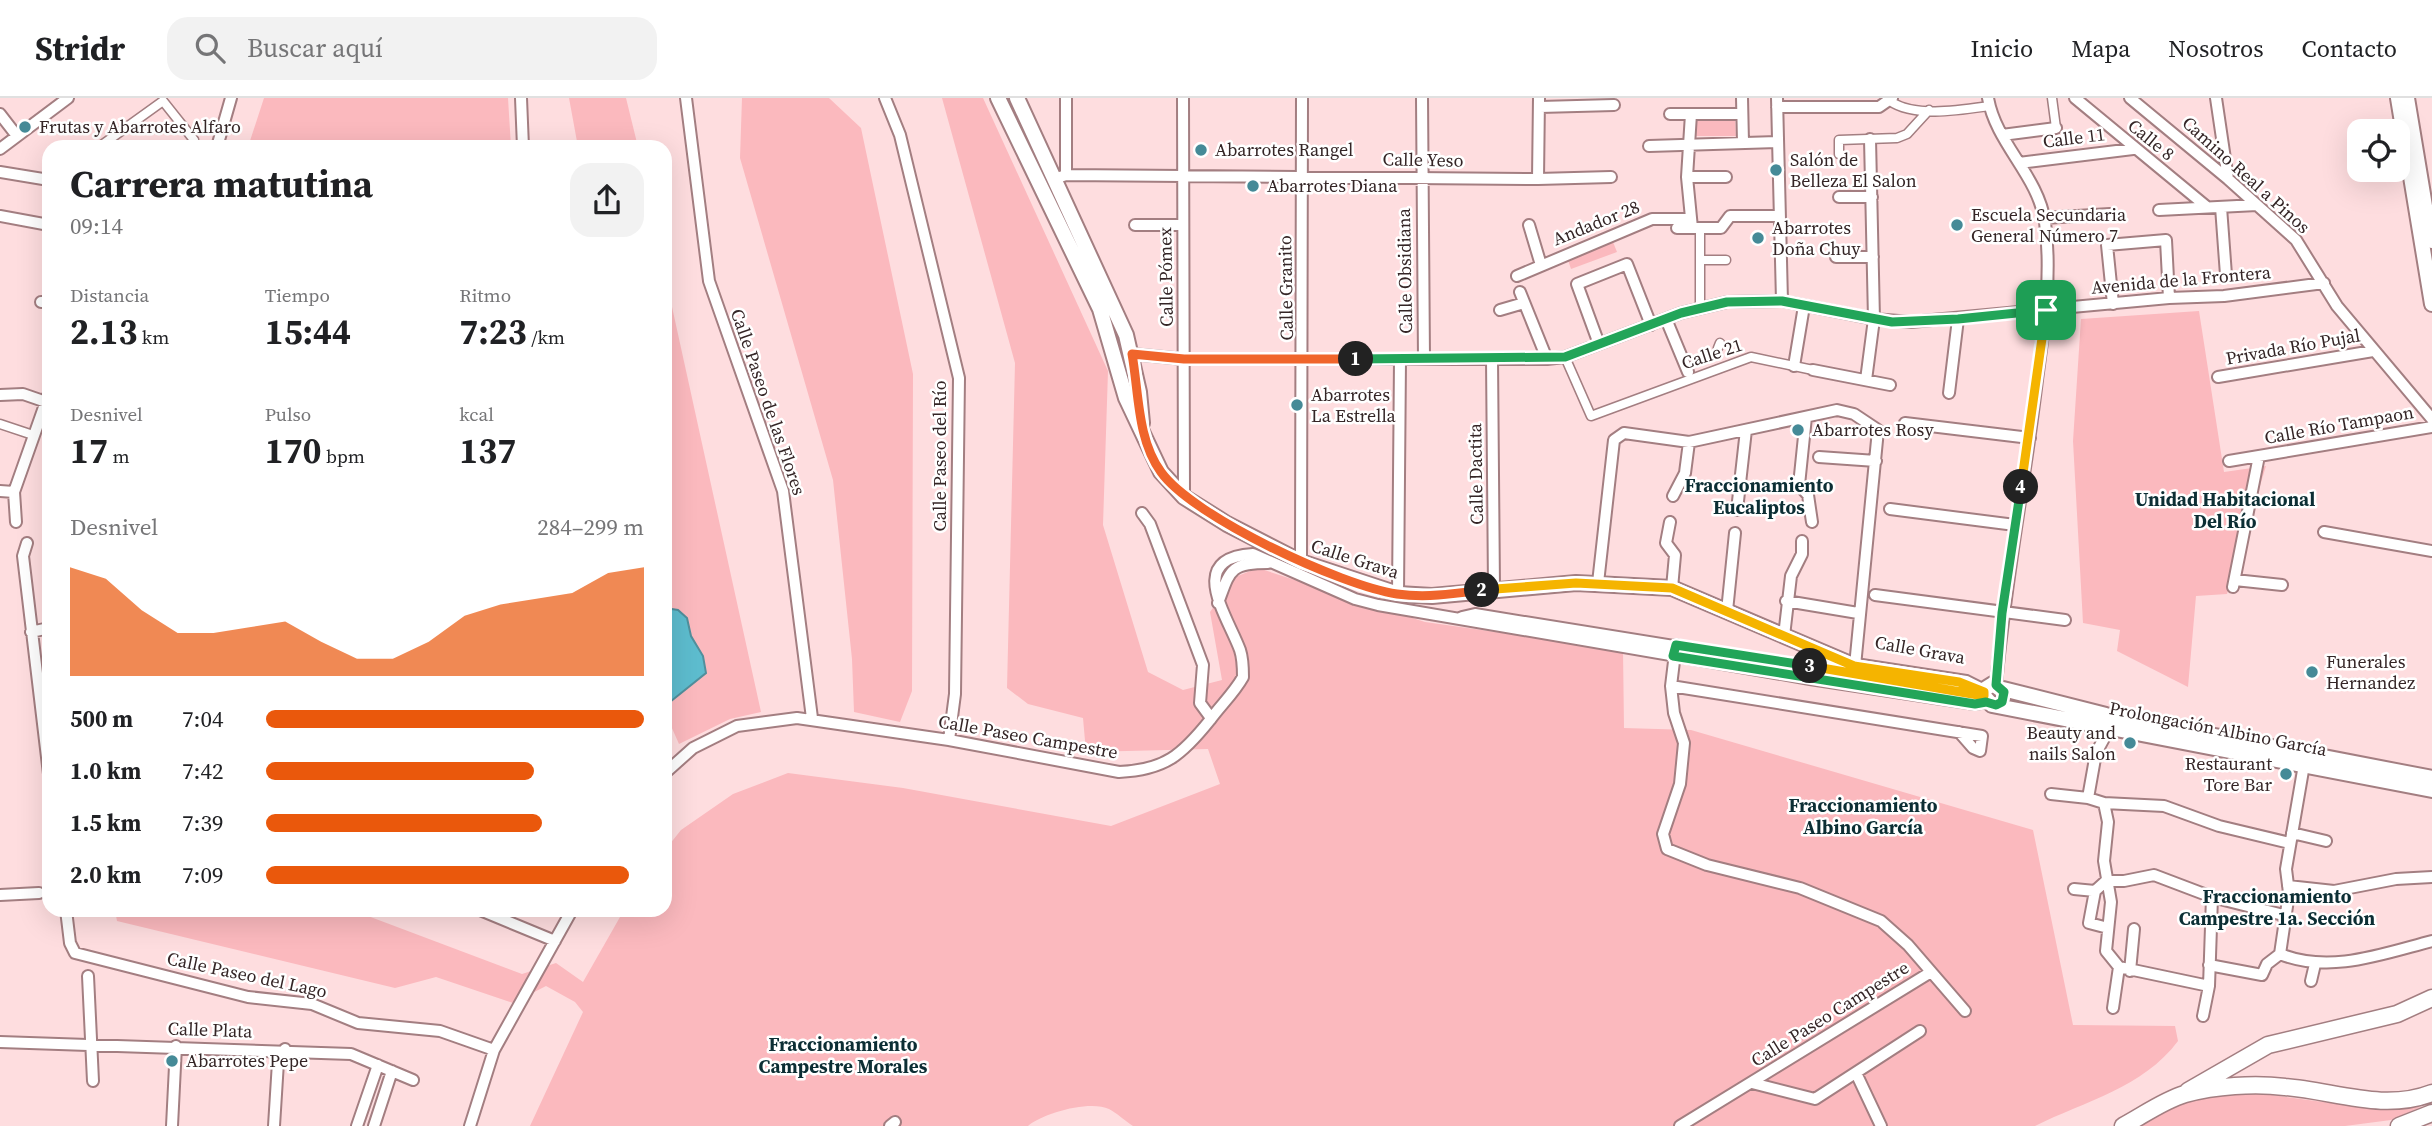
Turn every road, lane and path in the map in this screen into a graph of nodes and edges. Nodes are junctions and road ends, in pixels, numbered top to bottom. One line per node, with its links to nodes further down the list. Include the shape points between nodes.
1 (47, 98): 24 (street)
2 (68, 98): 24 (street)
3 (521, 98): 37 (street)
4 (686, 98): 169 (street, Calle Paseo de las Flores, via 709,281 783,491)
5 (885, 98): 174 (street, Calle Paseo del Río, via 900,135 959,378 955,694)
6 (998, 98): 124 (main road, Calle Grava, via 1100,309 1126,398)
7 (1017, 98): 48 (main road, Calle Grava)
8 (1066, 98): 48 (street)
9 (1183, 98): 47 (street, Calle Pómex)
10 (1302, 98): 49 (street, Calle Granito)
11 (1422, 98): 50 (street, Calle Obsidiana)
12 (1742, 98): 29 (street)
13 (2052, 98): 30 (street)
14 (2075, 98): 43 (street, Calle 8)
15 (2130, 98): 54 (street, Camino Real a Pinos)
16 (2216, 98): 54 (street)
17 (2400, 98): 73 (street); 79 (main road); 85 (main road)
18 (230, 99): 36 (street)
19 (1891, 100): 22 (street, via 1879,107); 25 (street, via 1901,109)
20 (1540, 102): 23 (street); 56 (street)
21 (1988, 102): 25 (street); 31 (street)
22 (1777, 103): 39 (street)
23 (1614, 105)
24 (54, 108): 32 (street)
25 (1929, 110): 33 (street, via 1906,134)
26 (0, 114): 32 (street)
27 (1670, 114): 28 (street)
28 (1691, 114): 29 (street); 40 (street)
29 (1742, 114): 38 (street)
30 (2056, 128): 31 (street)
31 (2002, 135): 45 (street)
32 (17, 136): 42 (street)
33 (1870, 139): 44 (street, via 1839,139); 58 (street)
34 (109, 140): 35 (street, via 163,101)
35 (194, 140)
36 (219, 140)
37 (523, 140)
38 (1742, 142): 39 (street); 40 (street)
39 (1777, 142): 65 (street)
40 (1687, 144): 41 (street); 52 (street)
41 (1648, 146)
42 (0, 149)
43 (2133, 149): 45 (street, Calle 11); 61 (street, Calle 8)
44 (1839, 154)
45 (2019, 163): 66 (street, via 2036,191)
46 (0, 172): 55 (street)
47 (1184, 176): 48 (street, Calle Yeso); 49 (street, Calle Yeso); 69 (street, Calle Pómex)
48 (1060, 177): 99 (main road, Calle Grava)
49 (1303, 177): 50 (street, Calle Yeso); 102 (street, Calle Granito)
50 (1421, 177): 56 (street, Calle Yeso); 103 (street, Calle Obsidiana)
51 (1611, 177): 56 (street, Calle Yeso)
52 (1687, 177): 53 (street); 71 (street)
53 (1726, 177)
54 (2228, 178): 59 (street, Camino Real a Pinos)
55 (42, 179)
56 (1538, 179)
57 (1839, 197): 58 (street)
58 (1872, 197): 75 (street)
59 (2257, 205): 60 (street); 82 (street, Camino Real a Pinos, via 2296,240)
60 (2221, 207): 61 (street); 80 (street)
61 (2207, 208): 62 (street)
62 (2159, 210)
63 (2110, 214): 66 (street)
64 (0, 216): 67 (street)
65 (1777, 216): 71 (street, Andador 28, via 1730,216 1721,228); 86 (street)
66 (2044, 218): 92 (street, via 2049,281)
67 (42, 224)
68 (1135, 225): 69 (street)
69 (1182, 225): 101 (street, Calle Pómex)
70 (1529, 225): 78 (street)
71 (1694, 225): 72 (street, Andador 28); 76 (street); 78 (street, Andador 28, via 1653,219)
72 (1677, 228)
73 (2432, 242)
74 (1836, 257): 75 (street)
75 (1873, 257): 94 (street)
76 (1700, 260): 77 (street); 90 (street)
77 (1726, 260)
78 (1541, 265): 81 (street, Andador 28)
79 (2432, 272)
80 (2226, 275)
81 (1517, 276)
82 (2323, 283): 84 (street, Avenida de la Frontera); 98 (street, Camino Real a Pinos)
83 (1520, 292): 87 (street)
84 (2169, 298): 88 (street, Avenida de la Frontera); 88 (street, via 2166,240 2107,245)
85 (2431, 300)
86 (1782, 301): 89 (street, Avenida de la Frontera); 90 (street, Avenida de la Frontera)
87 (1524, 303): 91 (street); 105 (street)
88 (2113, 304): 92 (street, Avenida de la Frontera)
89 (1804, 306): 94 (street, Avenida de la Frontera); 107 (street)
90 (1700, 307): 93 (street, Avenida de la Frontera)
91 (1500, 310)
92 (2046, 310): 95 (street, Avenida de la Frontera); 125 (street)
93 (1666, 319): 96 (street, Avenida de la Frontera); 109 (street)
94 (1874, 319): 95 (street, Avenida de la Frontera); 111 (street)
95 (1958, 319): 113 (street)
96 (1651, 325): 97 (street, Avenida de la Frontera); 97 (street, via 1627,264 1577,284)
97 (1599, 344): 100 (street, Avenida de la Frontera)
98 (2373, 351): 110 (street, Privada Río Pujal); 118 (street, Camino Real a Pinos)
99 (1132, 354): 101 (street, Avenida de la Frontera); 124 (main road, Calle Grava)
100 (1565, 357): 105 (street, Avenida de la Frontera); 107 (street, Calle 21, via 1591,416 1751,357)
101 (1184, 359): 102 (street, Avenida de la Frontera); 134 (street, Calle Pómex)
102 (1304, 359): 106 (street, Avenida de la Frontera); 147 (street, Calle Granito)
103 (1424, 359): 104 (street, Avenida de la Frontera); 106 (street, Avenida de la Frontera)
104 (1492, 359): 105 (street, Avenida de la Frontera); 150 (street, Calle Dactita)
105 (1547, 359)
106 (1400, 360): 152 (street, Calle Obsidiana)
107 (1794, 366): 108 (street, Calle 21)
108 (1813, 370): 111 (street, Calle 21)
109 (1688, 372)
110 (2218, 377)
111 (1866, 380): 112 (street, Calle 21)
112 (1890, 385)
113 (1949, 393)
114 (0, 395): 115 (street)
115 (42, 398)
116 (42, 413): 123 (street)
117 (1806, 417): 122 (street); 129 (street, via 1837,410 1862,419 1878,430); 140 (street, via 1799,485 1808,495)
118 (2432, 419)
119 (1905, 423): 125 (street)
120 (0, 425): 123 (street)
121 (2432, 427): 127 (street, Calle Río Tampaon)
122 (1746, 430): 126 (street); 136 (street)
123 (33, 435): 132 (street)
124 (1143, 435): 134 (main road, Calle Grava, via 1161,472)
125 (2030, 438): 141 (street)
126 (1689, 442): 133 (street, via 1685,473); 148 (street, via 1624,433 1614,440)
127 (2259, 456): 130 (street); 149 (street, Calle Río Tampaon, via 2234,584)
128 (1819, 457): 129 (street)
129 (1876, 461): 156 (street)
130 (2229, 461)
131 (0, 491): 132 (street)
132 (14, 492): 138 (street)
133 (1673, 496)
134 (1184, 497): 147 (main road, Calle Grava)
135 (1890, 509): 141 (street)
136 (1737, 510)
137 (1142, 513): 170 (street, via 1203,665 1200,703)
138 (16, 522)
139 (1670, 522): 151 (street, via 1666,544 1675,555)
140 (1812, 522)
141 (2015, 526): 157 (street)
142 (2323, 532): 146 (street)
143 (1735, 533): 155 (street)
144 (1802, 541): 154 (street)
145 (27, 543): 160 (street, via 23,556)
146 (2432, 551)
147 (1301, 562): 152 (main road, Calle Grava)
148 (1598, 583): 150 (main road, Calle Grava); 151 (main road, Calle Grava)
149 (2282, 585)
150 (1494, 588): 152 (main road, Calle Grava, via 1432,596)
151 (1672, 588): 155 (main road, Calle Grava)
152 (1398, 594)
153 (1874, 595): 157 (street)
154 (1786, 601): 156 (street); 161 (street)
155 (1727, 611): 161 (main road, Calle Grava)
156 (1858, 613): 165 (street)
157 (2002, 613): 158 (street); 168 (street)
158 (2065, 620)
159 (42, 630): 160 (street)
160 (31, 632): 171 (street)
161 (1784, 636): 165 (main road, Calle Grava)
162 (1675, 650): 163 (street, Calle Paseo Campestre); 167 (street, Calle Paseo Campestre); 170 (street, Calle Paseo Campestre, via 1475,614 1455,619 1354,599 1253,554 1236,555 1219,568 1214,580 1218,603 1240,650 1243,677)
163 (1731, 660): 164 (street, Calle Paseo Campestre); 166 (street, Calle Paseo Campestre)
164 (1824, 668): 165 (street, Calle Paseo Campestre); 166 (street)
165 (1855, 669): 166 (street, Calle Paseo Campestre); 168 (main road, Calle Grava, via 1953,675); 168 (street, Calle Paseo Campestre, via 1975,704)
166 (1822, 681)
167 (1671, 686): 173 (street); 204 (street, Calle Paseo Campestre, via 1684,743 1680,784 1663,834 1667,849 1707,865 1800,888 1881,921)
168 (1991, 693): 172 (main road, Prolongación Albino García)
169 (812, 718): 174 (street, Calle Paseo Campestre); 176 (street, Calle Paseo Campestre, via 737,726 693,747)
170 (1211, 718): 174 (street, Calle Paseo Campestre, via 1173,759 1146,771 1119,772)
171 (42, 719)
172 (2113, 722): 175 (main road, Prolongación Albino García); 180 (street, via 2095,753)
173 (1982, 736)
174 (949, 740)
175 (2305, 760): 177 (main road, Prolongación Albino García); 178 (main road, Prolongación Albino García); 182 (street)
176 (672, 766)
177 (2432, 778)
178 (2432, 790)
179 (2051, 794): 180 (street)
180 (2088, 798): 181 (street)
181 (2104, 803): 182 (street, via 2164,806 2219,826); 185 (street, via 2108,821)
182 (2291, 838): 183 (street); 186 (street)
183 (2326, 841)
184 (2432, 877): 186 (street, via 2334,891)
185 (2106, 881): 188 (street); 191 (street, via 2154,875); 196 (street, via 2111,902)
186 (2288, 886): 192 (street)
187 (2074, 888): 188 (street)
188 (2095, 891): 196 (street, via 2089,923)
189 (39, 893): 190 (street)
190 (0, 895)
191 (2212, 897): 192 (street); 202 (street)
192 (2287, 916): 200 (street)
193 (67, 917): 218 (street, Calle Paseo del Lago, via 75,953 248,997 312,1004 358,1023 440,1031)
194 (497, 917): 198 (street)
195 (568, 917): 198 (street)
196 (2108, 928): 203 (street, via 2106,951)
197 (2134, 929): 203 (street)
198 (555, 941): 218 (street)
199 (2432, 941): 201 (street)
200 (2280, 954): 201 (street); 202 (street, via 2262,975)
201 (2315, 964): 206 (street)
202 (2209, 965): 207 (street)
203 (2124, 969): 207 (street); 209 (street)
204 (1931, 972): 210 (street, Calle Paseo Campestre); 225 (street, Calle Paseo Campestre)
205 (88, 976): 214 (street)
206 (2311, 981)
207 (2208, 986): 211 (street)
208 (2432, 998): 227 (main road, via 2397,1014 2268,1045)
209 (2113, 1008)
210 (1965, 1011)
211 (2203, 1016)
212 (1920, 1031): 222 (street, Calle Paseo Campestre)
213 (0, 1042): 214 (street, Calle Plata)
214 (92, 1043): 215 (street, Calle Plata); 224 (street)
215 (176, 1046): 216 (street, Calle Plata); 229 (street)
216 (264, 1049): 217 (street, Calle Plata); 219 (street)
217 (285, 1049): 219 (street); 220 (street, Calle Plata, via 351,1054)
218 (494, 1050): 233 (street)
219 (278, 1062): 230 (street)
220 (378, 1065): 221 (street, Calle Plata); 231 (street)
221 (392, 1071): 223 (street, Calle Plata); 232 (street)
222 (1856, 1073): 225 (street, Calle Paseo Campestre, via 1815,1099); 235 (street)
223 (413, 1080)
224 (93, 1081)
225 (1752, 1083): 234 (street)
226 (2432, 1093): 227 (main road, via 2412,1101 2374,1102 2320,1091 2246,1086)
227 (2183, 1095): 236 (main road)
228 (2432, 1113): 237 (main road)
229 (172, 1126)
230 (274, 1126)
231 (357, 1126)
232 (374, 1126)
233 (470, 1126)
234 (1680, 1126)
235 (1881, 1126)
236 (2123, 1126)
237 (2399, 1126)

